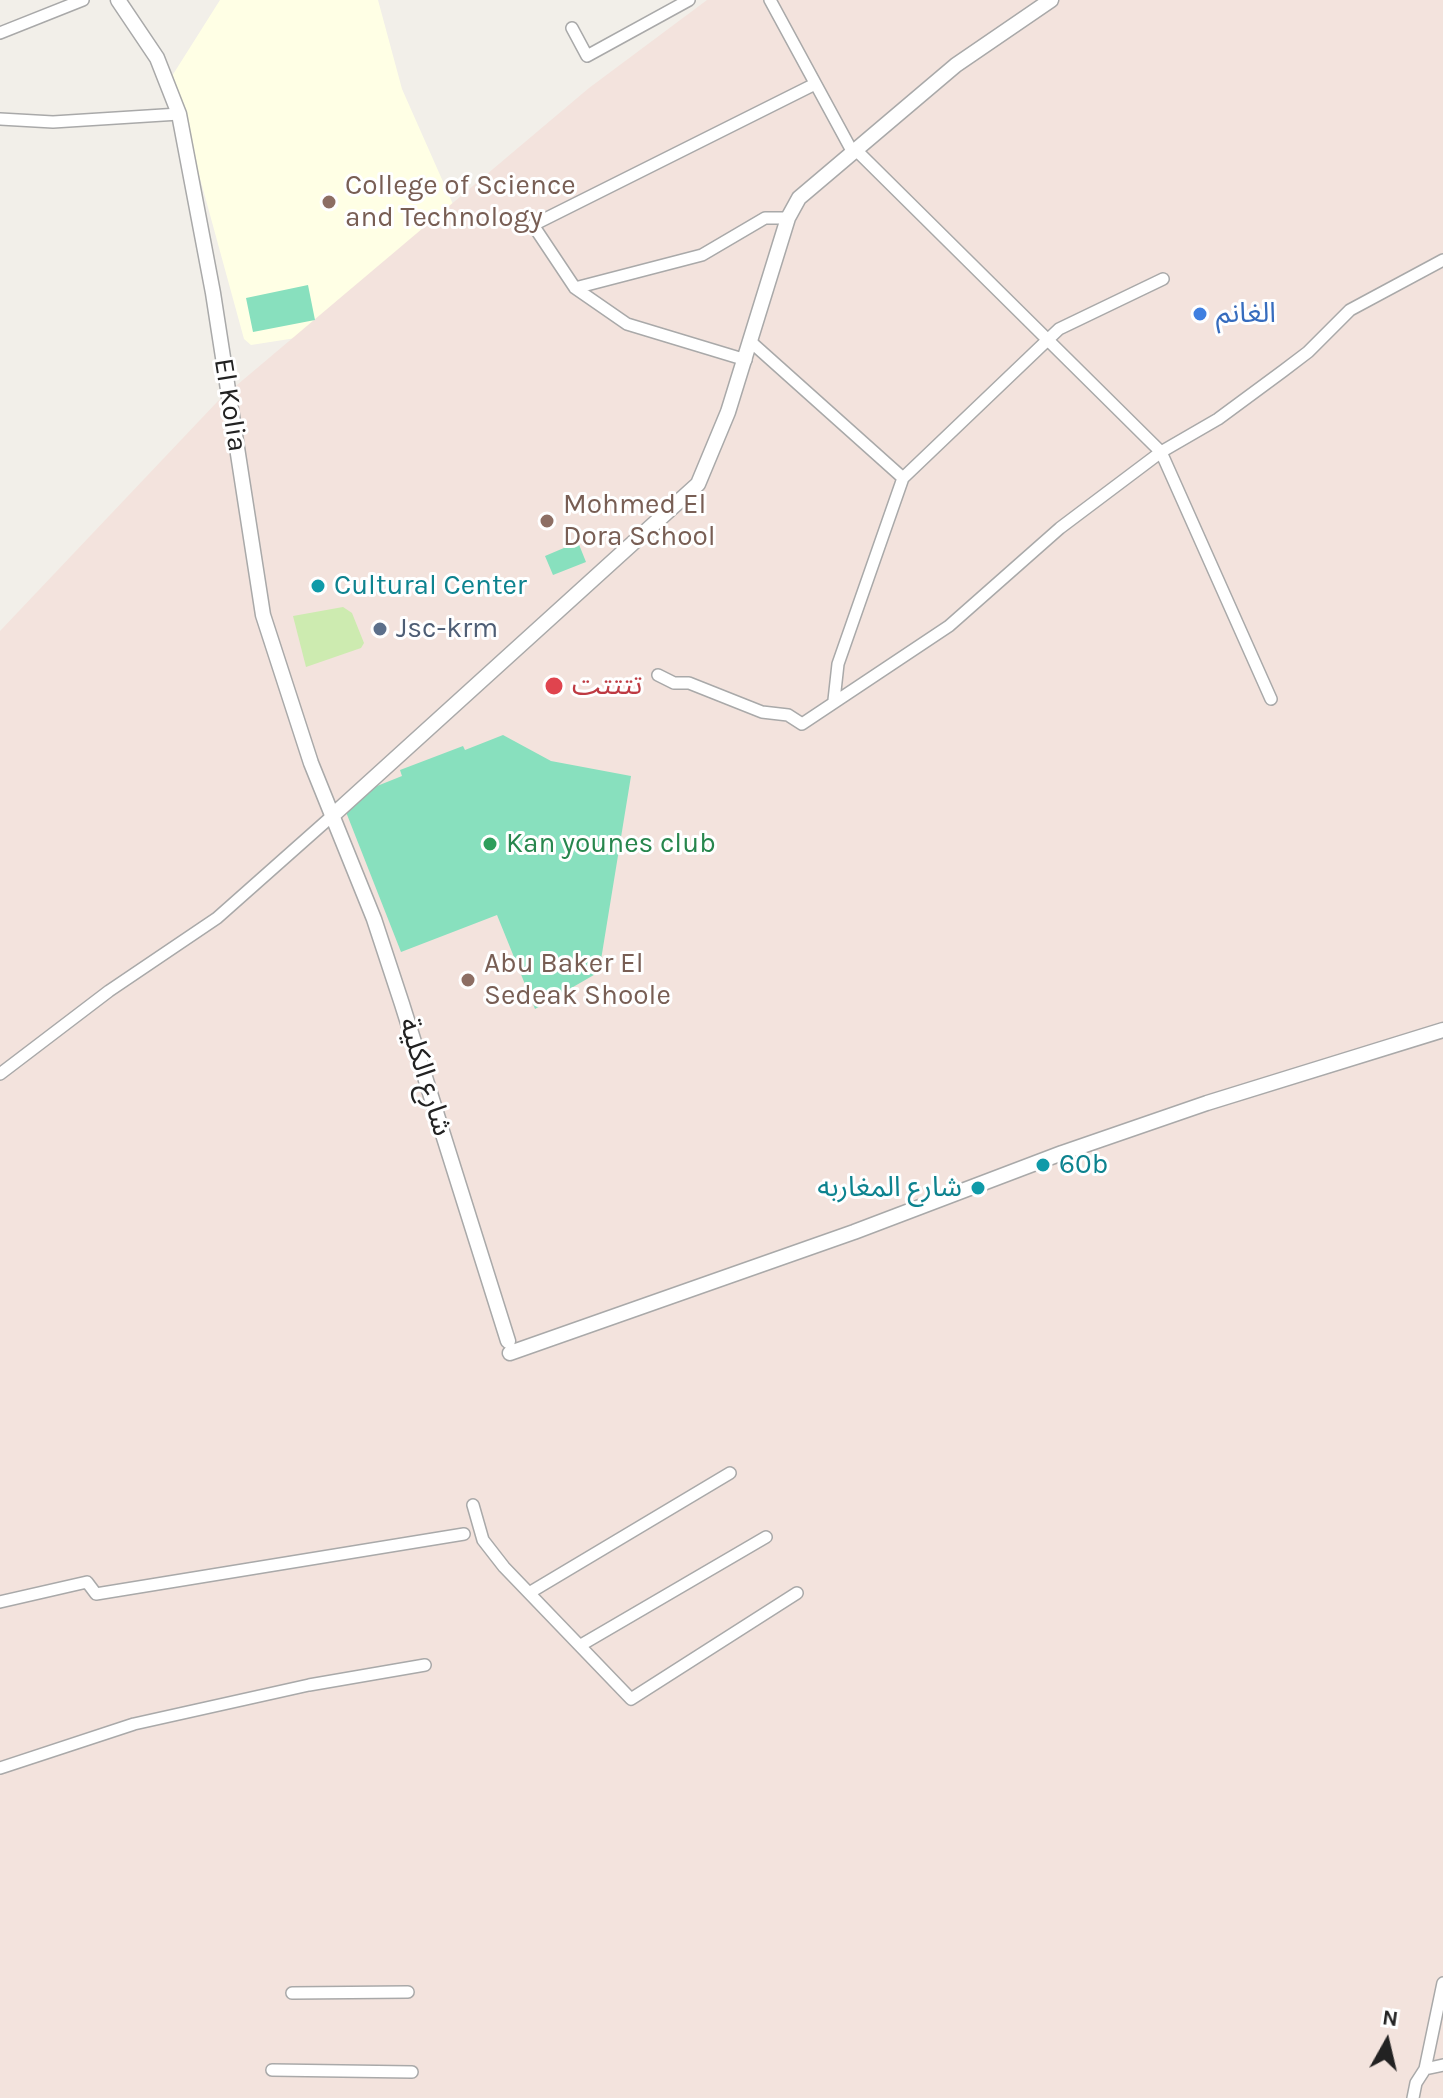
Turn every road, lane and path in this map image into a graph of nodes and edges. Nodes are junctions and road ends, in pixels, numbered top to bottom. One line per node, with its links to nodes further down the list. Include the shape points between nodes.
1 (83, 0): 7 (street)
2 (118, 0): 9 (street, El Kolia, via 157,58)
3 (689, 0): 6 (street, via 587,56)
4 (770, 0): 8 (street)
5 (1051, 0): 11 (street, via 956,65)
6 (572, 28)
7 (0, 33)
8 (815, 84): 11 (street); 15 (street, via 533,225)
9 (179, 114): 10 (street, via 53,122); 24 (street, El Kolia, via 263,615)
10 (0, 119)
11 (854, 150): 12 (street, via 799,198); 16 (street)
12 (788, 218): 15 (street, via 765,218 702,255); 17 (street)
13 (1443, 260): 19 (street, via 1350,310 1308,352 1218,419)
14 (1163, 279): 16 (street, via 1079,316)
15 (575, 288): 18 (street, via 627,324)
16 (1045, 340): 19 (street); 20 (street)
17 (751, 342): 18 (street); 20 (street)
18 (746, 360): 24 (street, via 698,484)
19 (1161, 452): 22 (street); 23 (street, via 1060,528 949,626)
20 (903, 478): 23 (street, via 838,664)
21 (658, 675): 23 (street, via 762,712 788,715 802,724)
22 (1271, 699)
23 (834, 700)
24 (332, 816): 25 (street, شارع الكلية, via 402,1004 509,1347 851,1233 1207,1103); 26 (street, via 217,918)
25 (1443, 1030)
26 (0, 1074)
27 (730, 1473): 31 (street)
28 (473, 1505): 31 (street, via 483,1540)
29 (464, 1534): 33 (street, via 96,1594 87,1582)
30 (766, 1537): 34 (street)
31 (529, 1593): 34 (street)
32 (797, 1593): 34 (street, via 631,1699)
33 (0, 1602)
34 (581, 1645)
35 (425, 1665): 36 (street, via 134,1724)
36 (0, 1768)
37 (1443, 1983): 41 (street)
38 (408, 1992): 39 (street)
39 (292, 1993)
40 (1443, 2065): 41 (street)
41 (1425, 2069): 44 (street)
42 (272, 2070): 43 (street)
43 (412, 2072)
44 (1413, 2098)

